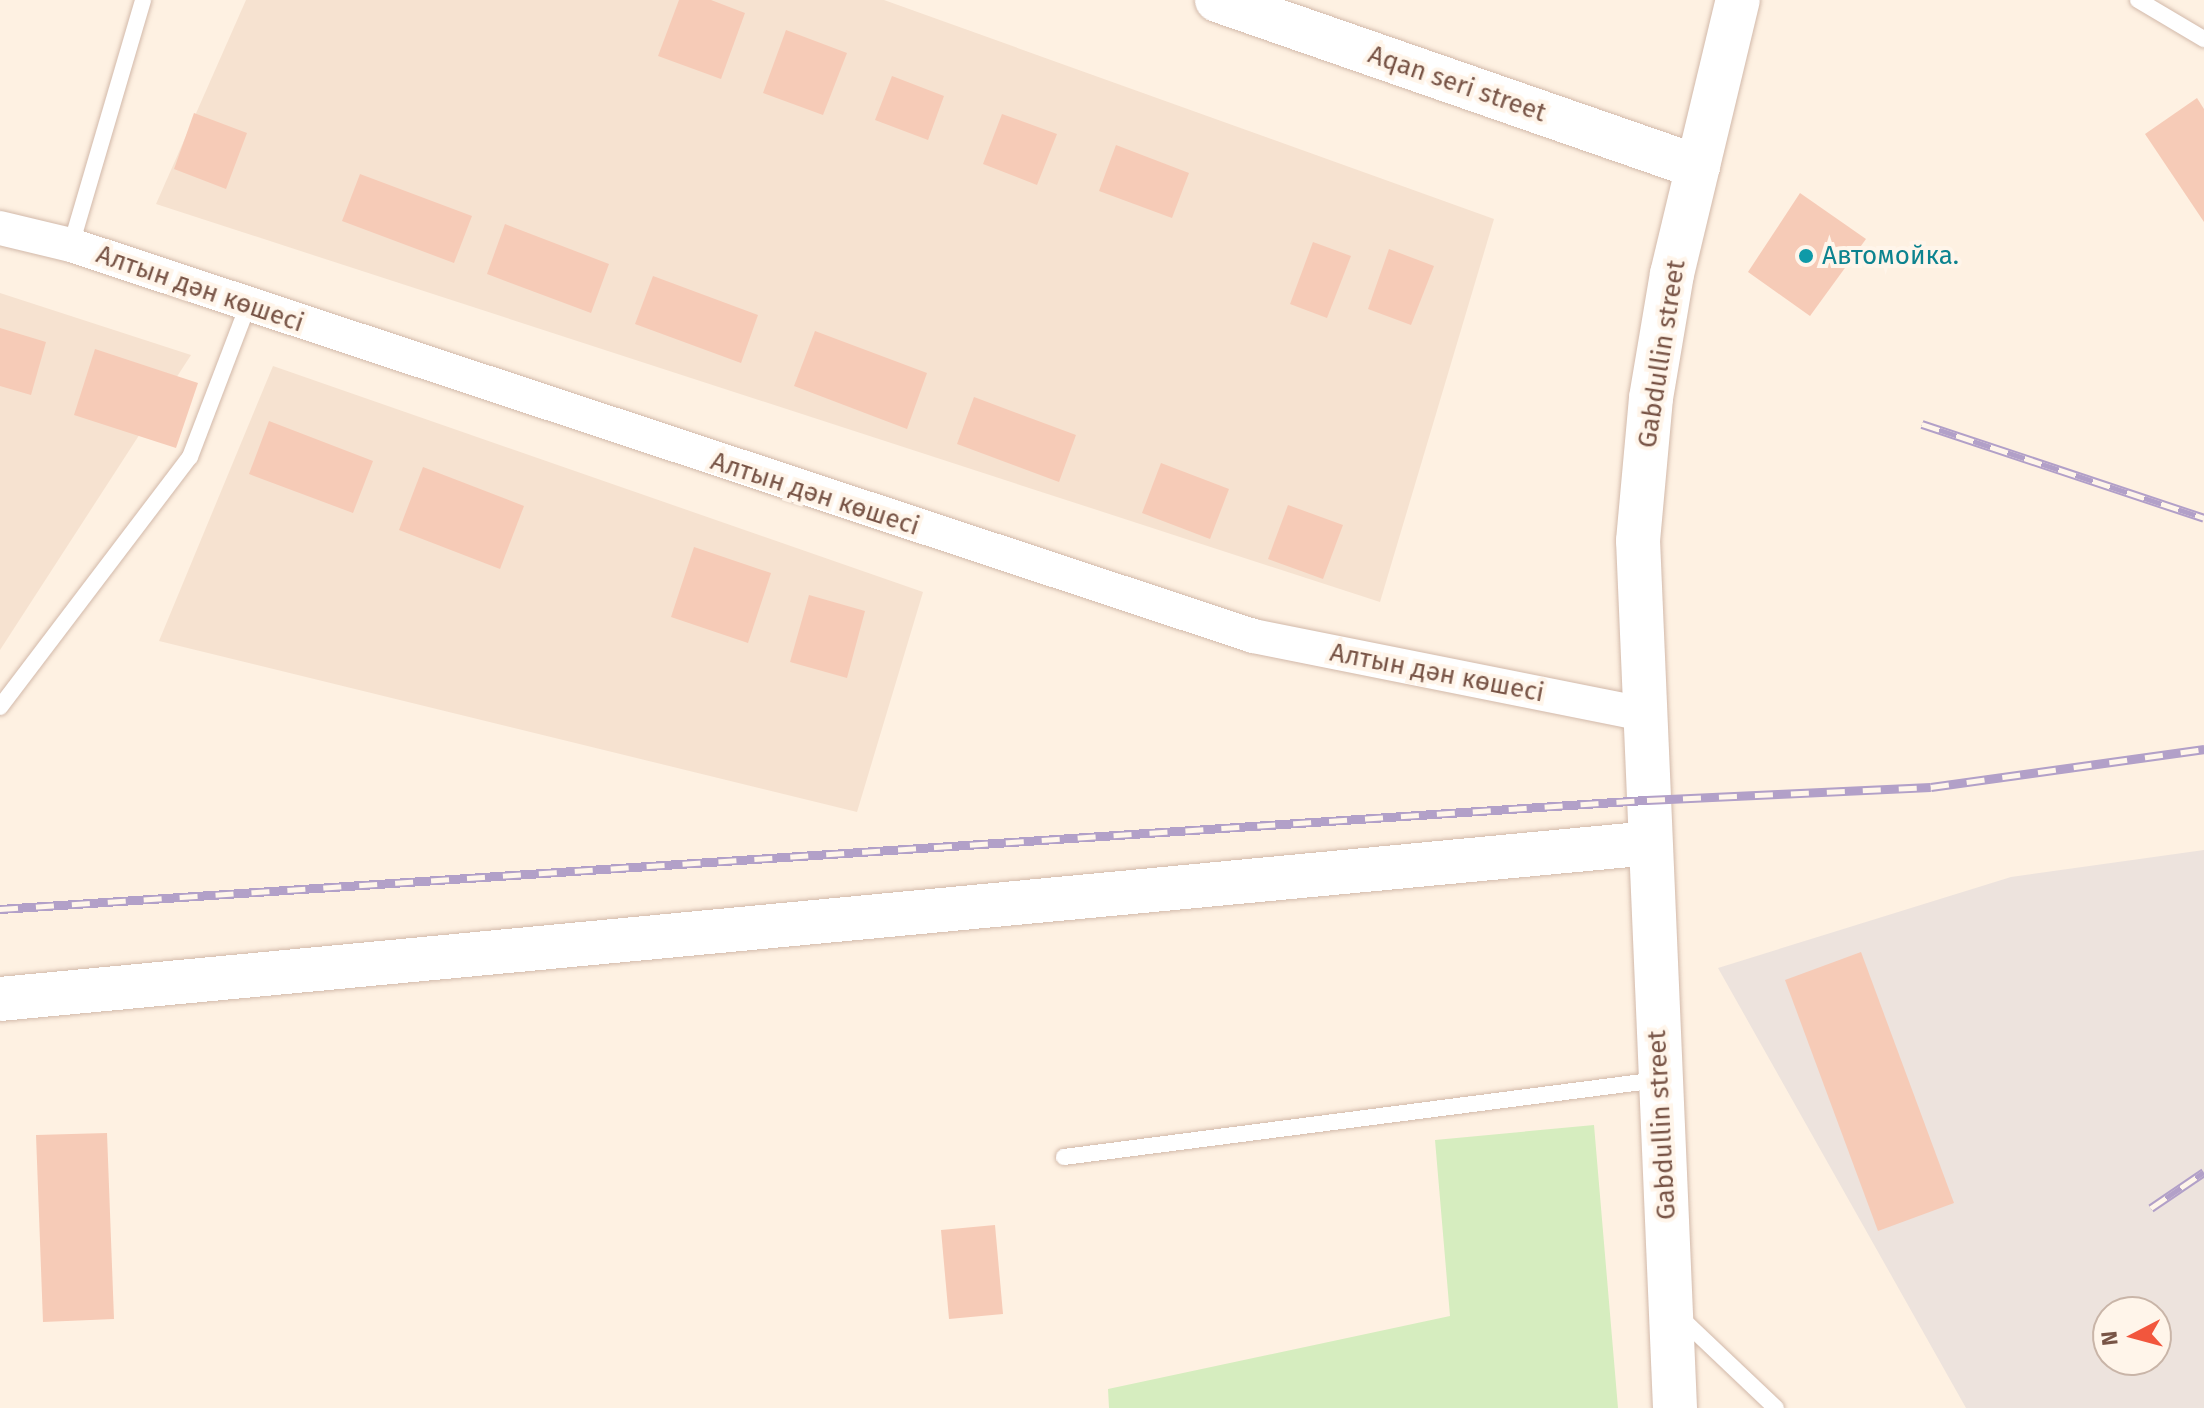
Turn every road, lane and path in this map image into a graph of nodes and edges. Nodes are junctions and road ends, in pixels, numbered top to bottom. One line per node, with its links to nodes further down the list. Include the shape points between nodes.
1 (143, 0): 8 (lane)
2 (1217, 0): 6 (main road, Aqan seri street)
3 (1738, 0): 6 (main road, Gabdullin street)
4 (2138, 0): 5 (lane)
5 (2204, 39)
6 (1698, 167): 11 (main road, Gabdullin street, via 1651,398 1638,541)
7 (0, 228): 8 (street, Алтын дән көшесі)
8 (71, 245): 9 (street, Алтын дән көшесі)
9 (248, 305): 10 (lane, via 190,457); 11 (street, Алтын дән көшесі, via 1253,636)
10 (0, 707)
11 (1642, 714): 12 (main road, Gabdullin street)
12 (1649, 843): 13 (main road); 14 (main road, Gabdullin street)
13 (0, 999)
14 (1660, 1080): 15 (lane); 16 (main road, Gabdullin street)
15 (1064, 1157)
16 (1670, 1308): 17 (main road, Gabdullin street); 18 (lane)
17 (1675, 1408)
18 (1776, 1408)

